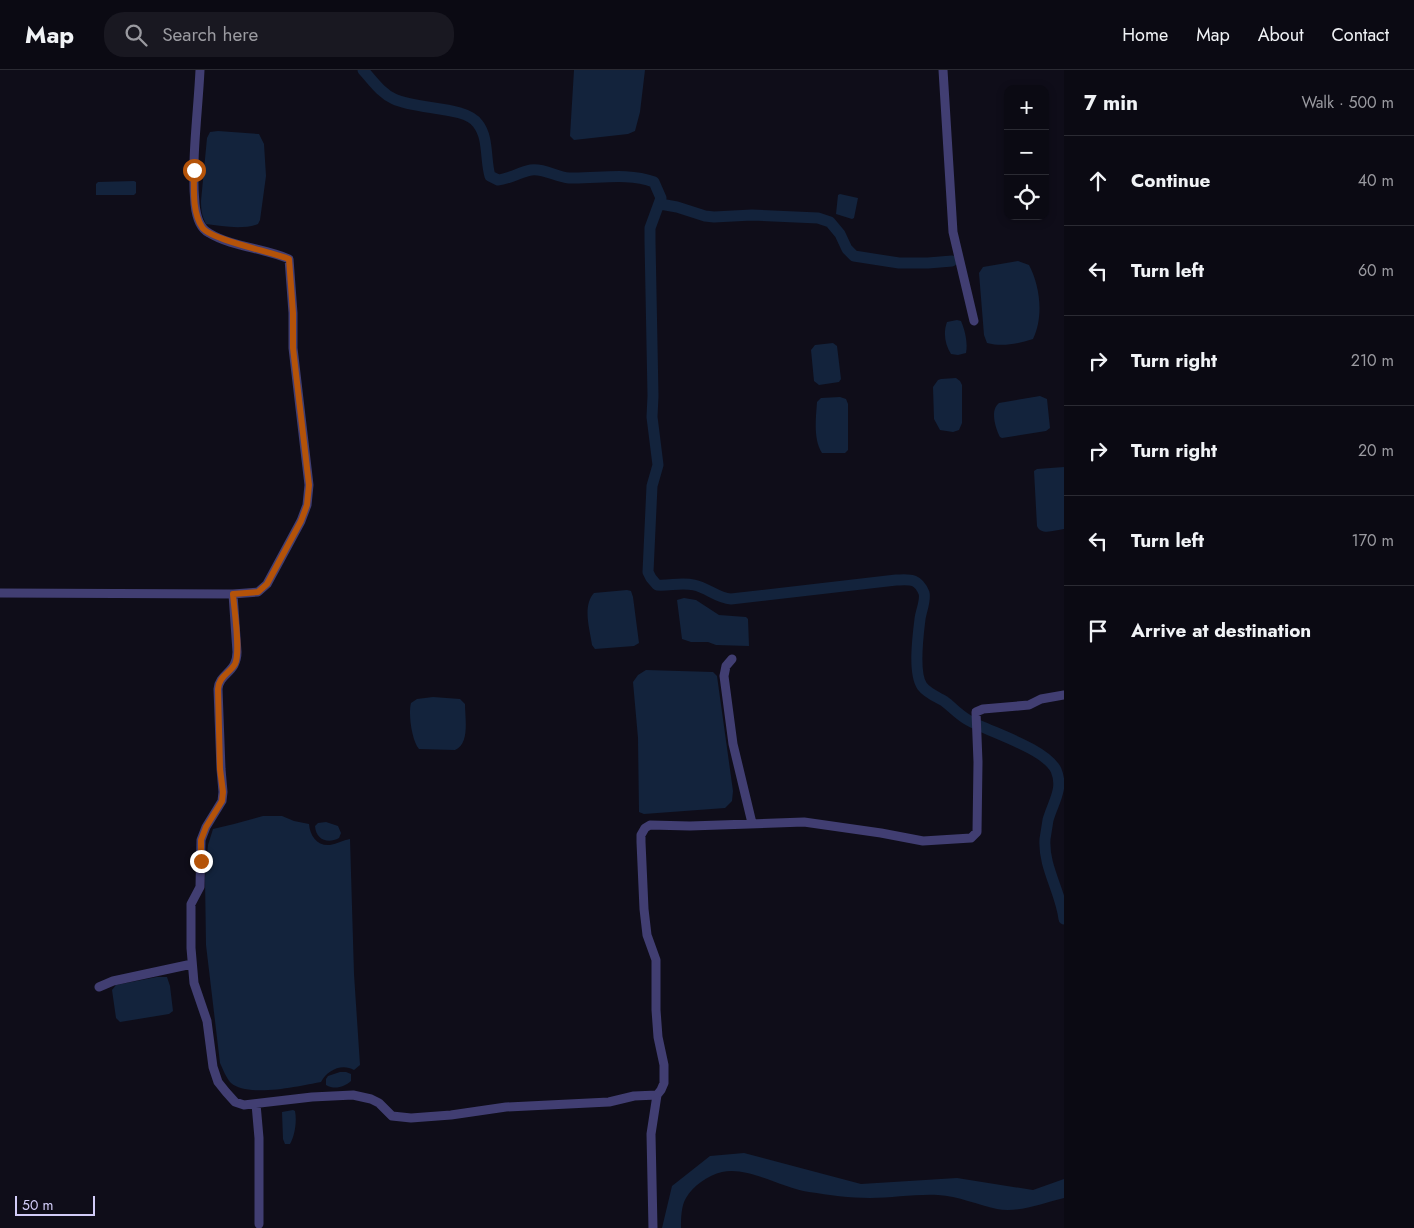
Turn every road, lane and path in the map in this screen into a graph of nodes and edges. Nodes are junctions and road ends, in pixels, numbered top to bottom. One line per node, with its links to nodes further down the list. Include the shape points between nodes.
1 (200, 70): 5 (street, via 194,170 197,214 202,229 210,234 289,259 293,348 309,470 307,505 267,584 258,592)
2 (944, 70): 3 (street, via 953,232)
3 (974, 321)
4 (0, 593): 5 (street)
5 (233, 594): 9 (street, via 236,660 220,678 218,689 223,792 222,801 201,840 200,887 191,904)
6 (732, 659): 8 (street, via 724,676 733,744)
7 (1064, 695): 8 (street, via 1029,705 976,712 977,832 971,838 923,841 816,823)
8 (752, 823): 11 (street, via 650,825 642,835 644,909 647,935 656,960 658,1037 664,1065 664,1083)
9 (192, 964): 10 (street); 12 (street, via 218,1082 235,1102)
10 (98, 987)
11 (657, 1095): 12 (street, via 609,1102 506,1107 411,1118 392,1116 379,1103 353,1095); 14 (street, via 651,1134)
12 (256, 1104): 13 (street)
13 (259, 1224)
14 (653, 1228)

